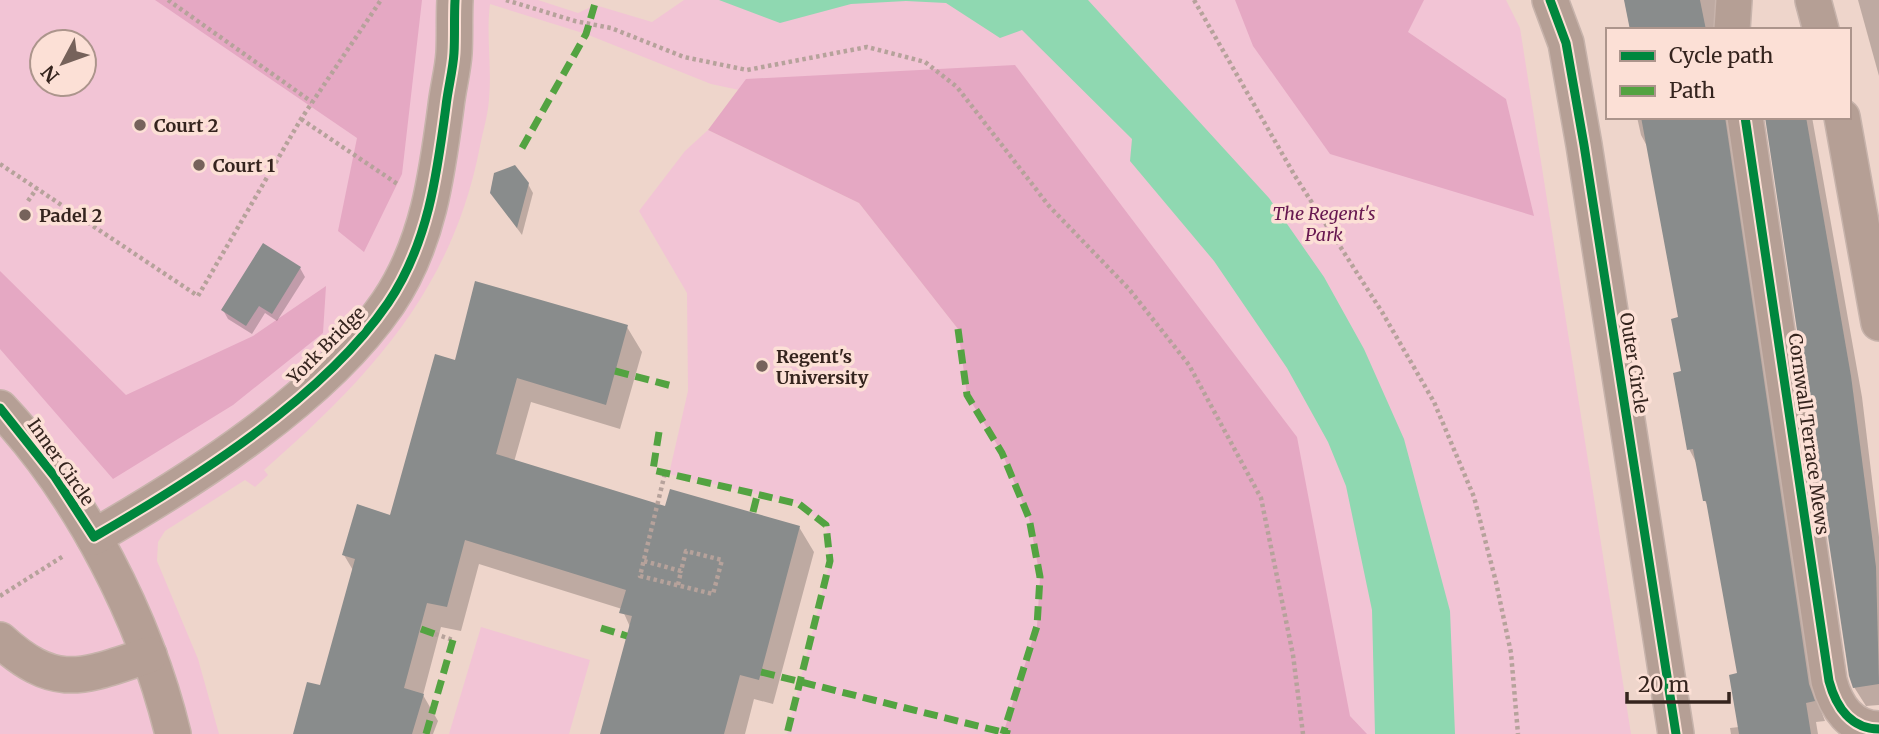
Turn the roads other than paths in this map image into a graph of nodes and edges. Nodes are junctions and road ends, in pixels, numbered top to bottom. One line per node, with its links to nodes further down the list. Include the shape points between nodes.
1 (455, 0): 12 (street, York Bridge, via 454,57 433,200 389,301 335,363 240,444 201,473)
2 (1550, 0): 17 (street, Outer Circle, via 1566,43 1584,145)
3 (1734, 0): 5 (street)
4 (1813, 0): 6 (street)
5 (1732, 28)
6 (1820, 28)
7 (1745, 119): 15 (street, Cornwall Terrace Mews, via 1829,681 1849,719 1867,729)
8 (1843, 119): 9 (street)
9 (1868, 196): 10 (street)
10 (1879, 323)
11 (6, 425): 12 (street, Inner Circle)
12 (94, 537): 14 (street, Inner Circle)
13 (0, 640): 14 (street, via 17,656 55,675 85,676)
14 (149, 654): 16 (street, Inner Circle)
15 (1879, 729)
16 (173, 734)
17 (1675, 734)

